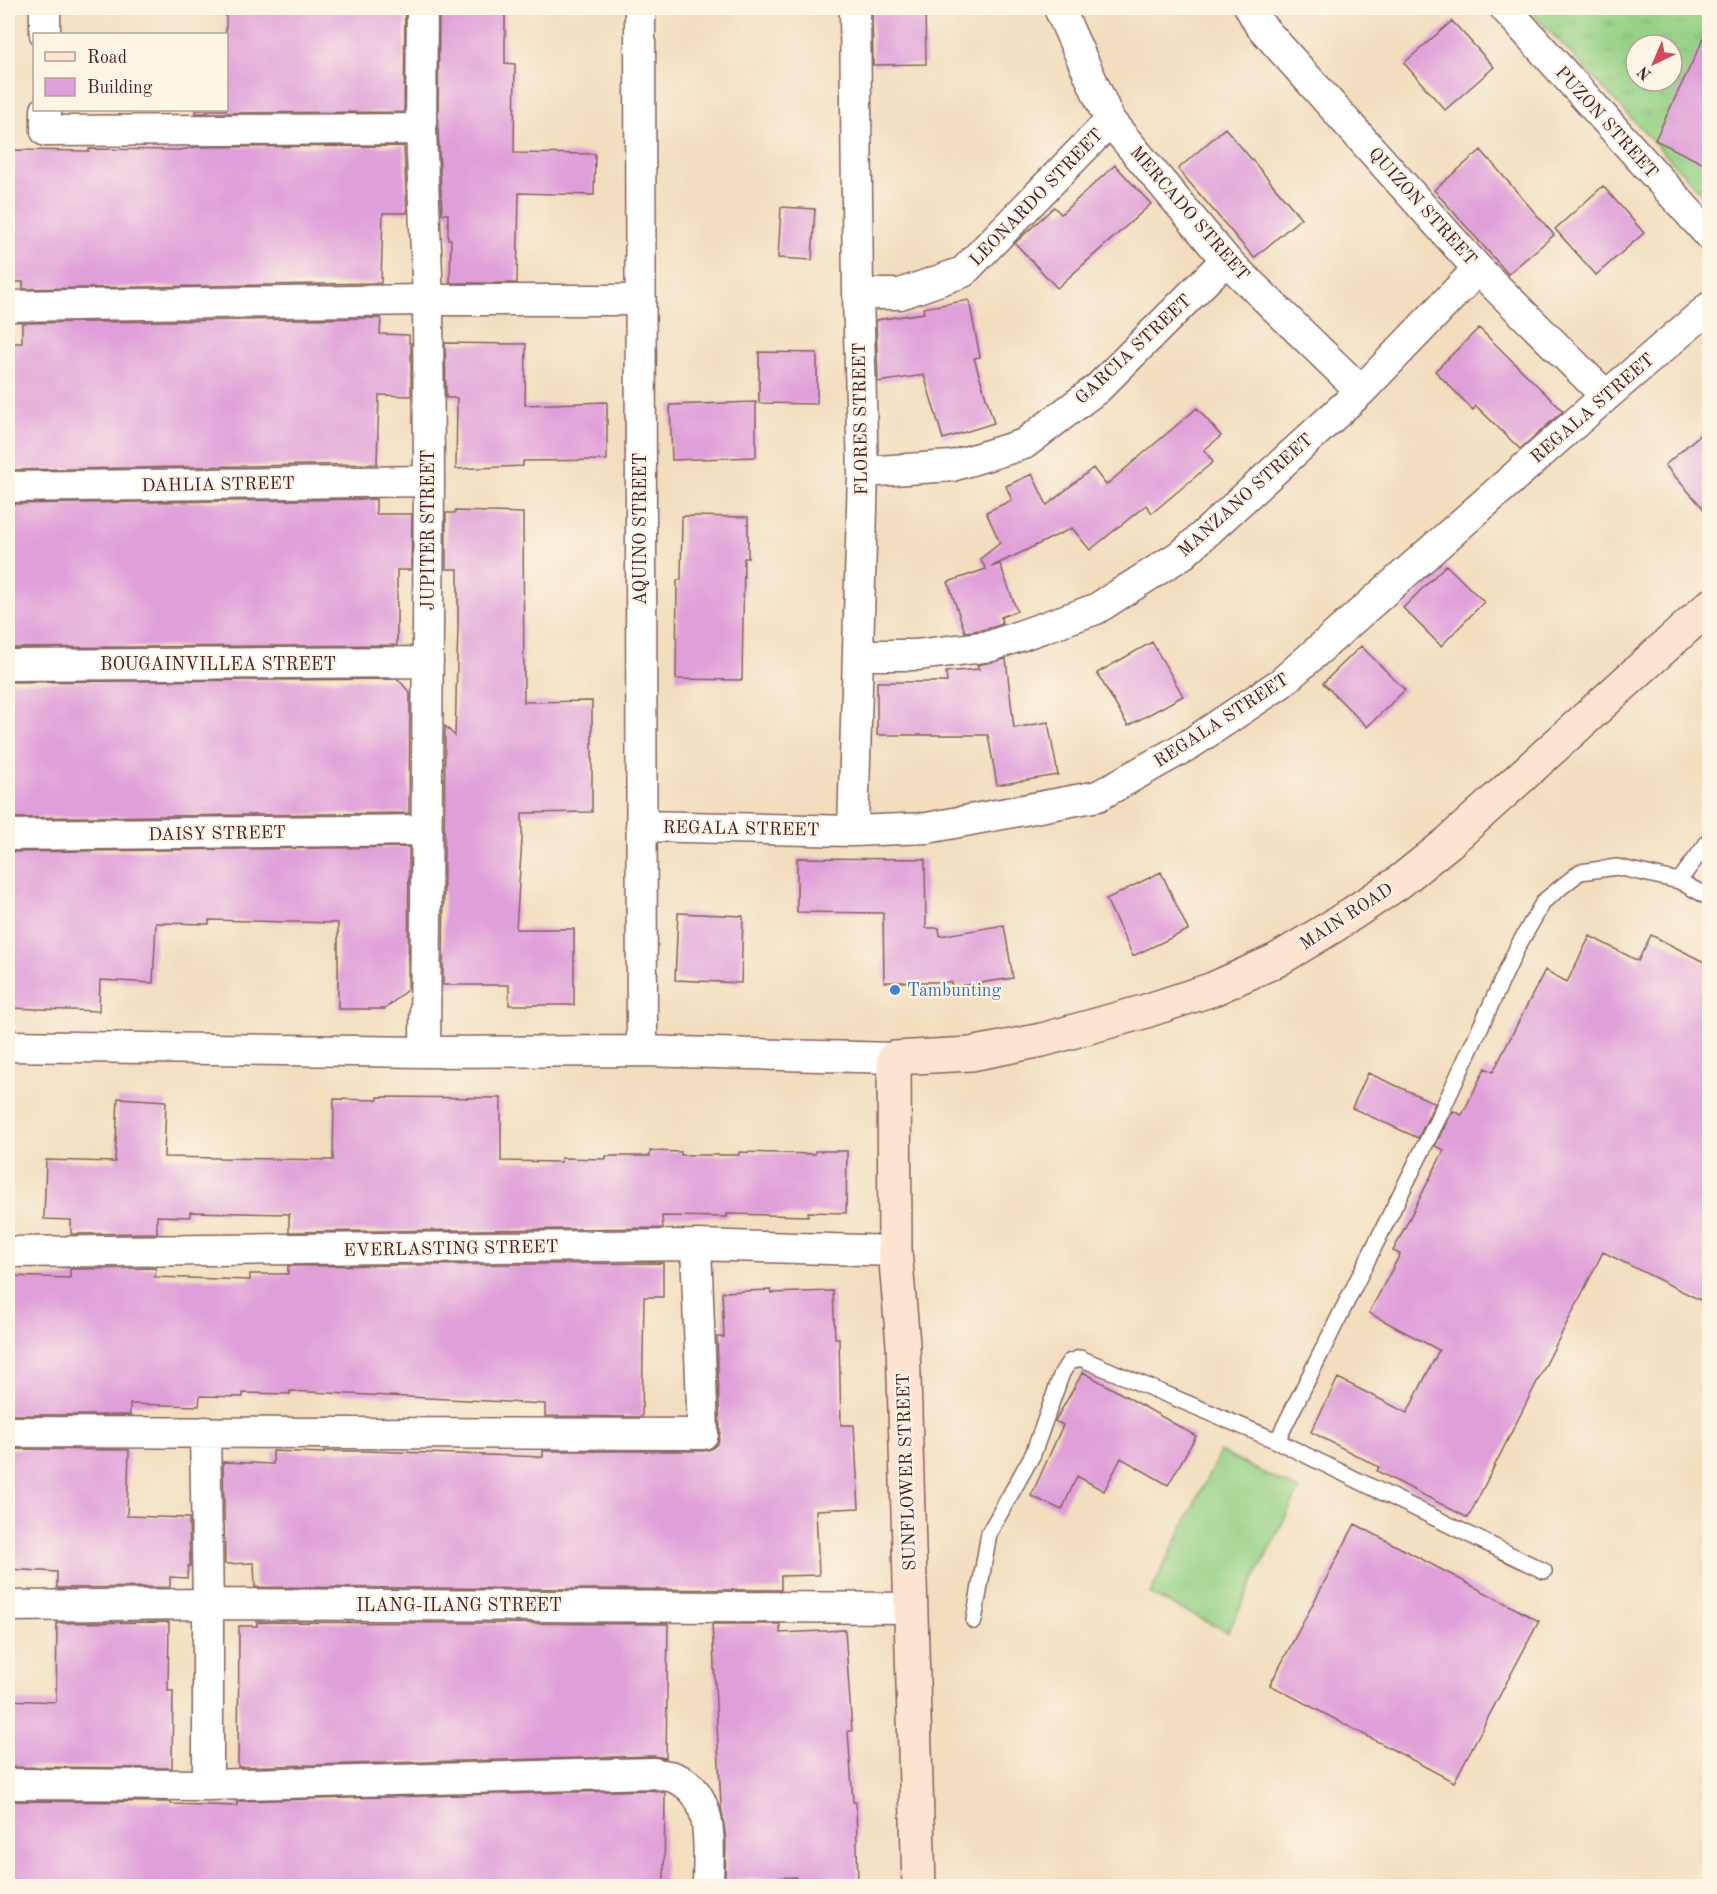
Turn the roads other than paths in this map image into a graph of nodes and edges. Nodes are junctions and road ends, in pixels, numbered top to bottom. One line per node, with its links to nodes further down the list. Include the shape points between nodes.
1 (45, 8): 8 (street)
2 (422, 8): 11 (street, JUPITER STREET)
3 (640, 8): 17 (street, AQUINO STREET)
4 (855, 8): 15 (street, FLORES STREET)
5 (1059, 8): 10 (street, MERCADO STREET)
6 (1250, 8): 14 (street, QUIZON STREET, via 1259,24)
7 (1505, 8): 12 (street, PUZON STREET)
8 (45, 33)
9 (46, 111): 11 (street, via 46,131)
10 (1110, 121): 13 (street, MERCADO STREET); 15 (street, LEONARDO STREET, via 963,272 900,294)
11 (421, 129): 16 (street, JUPITER STREET)
12 (1710, 236)
13 (1226, 260): 20 (street, MERCADO STREET); 22 (street, GARCIA STREET, via 1098,388 1024,444 952,466)
14 (1478, 269): 20 (street, MANZANO STREET); 21 (street, QUIZON STREET)
15 (858, 294): 22 (street, FLORES STREET)
16 (428, 300): 17 (street); 18 (street); 23 (street, JUPITER STREET)
17 (640, 300): 29 (street, AQUINO STREET)
18 (8, 306)
19 (1710, 307): 21 (street, REGALA STREET)
20 (1360, 391): 26 (street, MANZANO STREET, via 1184,553 1096,609 991,646 917,655)
21 (1606, 396): 31 (street, REGALA STREET, via 1281,683 1190,744 1098,796 927,828)
22 (863, 472): 26 (street, FLORES STREET)
23 (429, 481): 24 (street, DAHLIA STREET); 27 (street, JUPITER STREET)
24 (8, 486)
25 (1710, 606): 39 (main road, MAIN ROAD, via 1449,842 1380,895 1277,960 1213,989 1042,1040 970,1054)
26 (858, 655): 31 (street, FLORES STREET)
27 (428, 662): 28 (street, BOUGAINVILLEA STREET); 30 (street, JUPITER STREET)
28 (8, 665)
29 (641, 826): 31 (street, REGALA STREET); 37 (street, AQUINO STREET)
30 (427, 830): 32 (street, DAISY STREET); 38 (street, JUPITER STREET)
31 (853, 831)
32 (8, 835)
33 (1710, 839): 34 (lane)
34 (1679, 881): 35 (lane); 45 (lane, via 1617,867 1580,872 1544,901 1518,946 1437,1121)
35 (1710, 898)
36 (8, 1046): 38 (street)
37 (642, 1051): 38 (street); 39 (street)
38 (425, 1052)
39 (894, 1058): 41 (main road, SUNFLOWER STREET)
40 (696, 1245): 41 (street, EVERLASTING STREET); 42 (street, EVERLASTING STREET); 44 (street, via 703,1434)
41 (895, 1251): 49 (main road, SUNFLOWER STREET, via 903,1344)
42 (8, 1252)
43 (8, 1432): 44 (street)
44 (205, 1432): 47 (street)
45 (1277, 1441): 46 (lane); 50 (lane, via 1080,1358 1069,1362 1032,1454 989,1533)
46 (1544, 1571)
47 (208, 1604): 48 (street, ILANG-ILANG STREET); 49 (street, ILANG-ILANG STREET); 52 (street)
48 (8, 1606)
49 (911, 1608): 54 (main road, SUNFLOWER STREET)
50 (974, 1621)
51 (8, 1784): 52 (street)
52 (208, 1785): 53 (street, via 664,1775 692,1790 704,1806)
53 (708, 1887)
54 (919, 1887)

